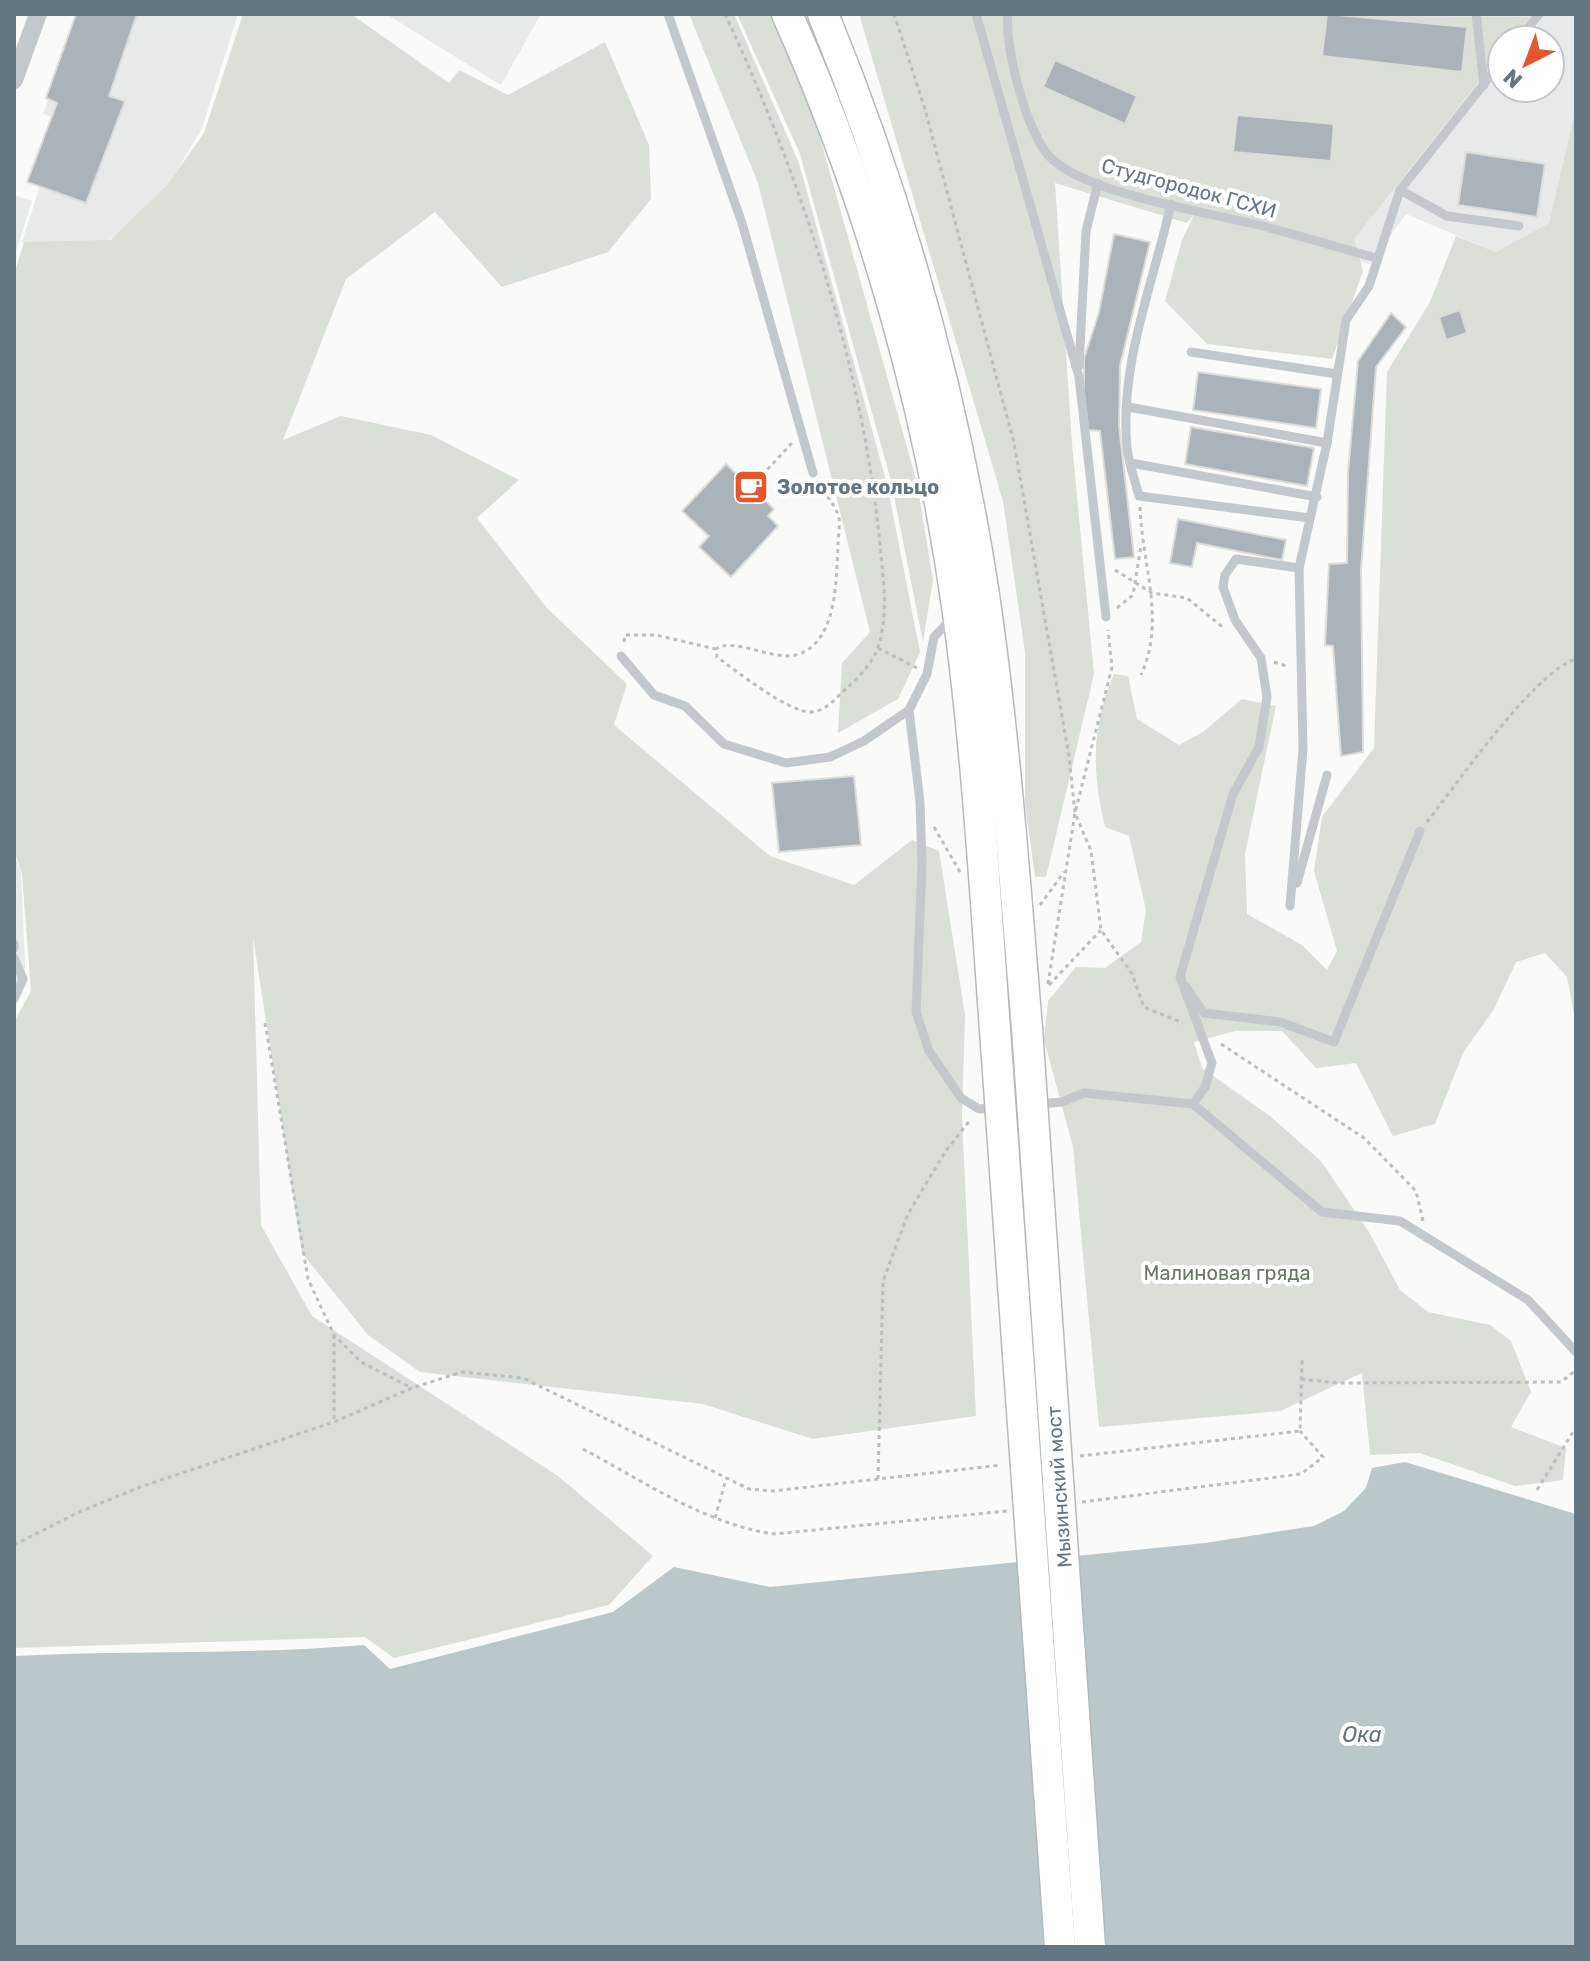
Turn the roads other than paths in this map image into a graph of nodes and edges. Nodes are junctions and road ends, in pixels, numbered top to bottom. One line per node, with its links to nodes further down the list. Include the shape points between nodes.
1 (38, 14): 8 (street)
2 (668, 14): 22 (lane, via 742,223)
3 (787, 14): 26 (main road, Мызинский мост, via 847,165 905,356)
4 (823, 14): 38 (main road, Мызинский мост, bridge, via 883,178 932,347 983,594 1004,754 1027,1028)
5 (976, 14): 18 (lane)
6 (1008, 14): 11 (lane, Студгородок ГСХИ, via 1016,78 1050,158)
7 (1476, 14): 10 (lane)
8 (14, 80)
9 (1486, 82): 10 (lane)
10 (1484, 85): 12 (lane)
11 (1098, 183): 13 (lane, Студгородок ГСХИ); 18 (lane, via 1086,231)
12 (1400, 190): 14 (lane, via 1447,216); 15 (lane)
13 (1171, 204): 15 (lane, Студгородок ГСХИ); 19 (lane, via 1139,316)
14 (1519, 226)
15 (1376, 258): 17 (lane, via 1369,286 1346,320)
16 (1191, 352): 17 (lane)
17 (1337, 374): 20 (lane)
18 (1079, 377): 27 (lane)
19 (1128, 407): 20 (lane); 21 (lane)
20 (1327, 443): 23 (lane)
21 (1131, 463): 23 (lane); 24 (lane, via 1139,496)
22 (813, 473)
23 (1317, 497): 24 (lane)
24 (1310, 518): 25 (lane)
25 (1299, 568): 30 (lane, via 1303,749 1290,906); 33 (lane, via 1236,559 1225,575 1223,587 1235,620 1261,658 1267,697 1259,747 1233,794)
26 (958, 611): 29 (lane, via 934,637 927,674); 37 (main road, Мызинский мост, bridge, via 984,879)
27 (1106, 617)
28 (621, 656): 29 (lane, via 654,695 685,706 724,744 786,763 830,757)
29 (909, 710): 35 (lane, via 922,864 916,1012 929,1051 949,1084 979,1109 1062,1102 1084,1093)
30 (1327, 775)
31 (1420, 831): 33 (lane, via 1334,1042 1280,1022 1204,1013)
32 (14, 958): 34 (lane, via 23,979)
33 (1180, 977): 35 (lane, via 1212,1063)
34 (14, 999)
35 (1193, 1104): 36 (lane, via 1322,1212 1400,1221 1528,1300)
36 (1576, 1352)
37 (1060, 1947)
38 (1090, 1947)

